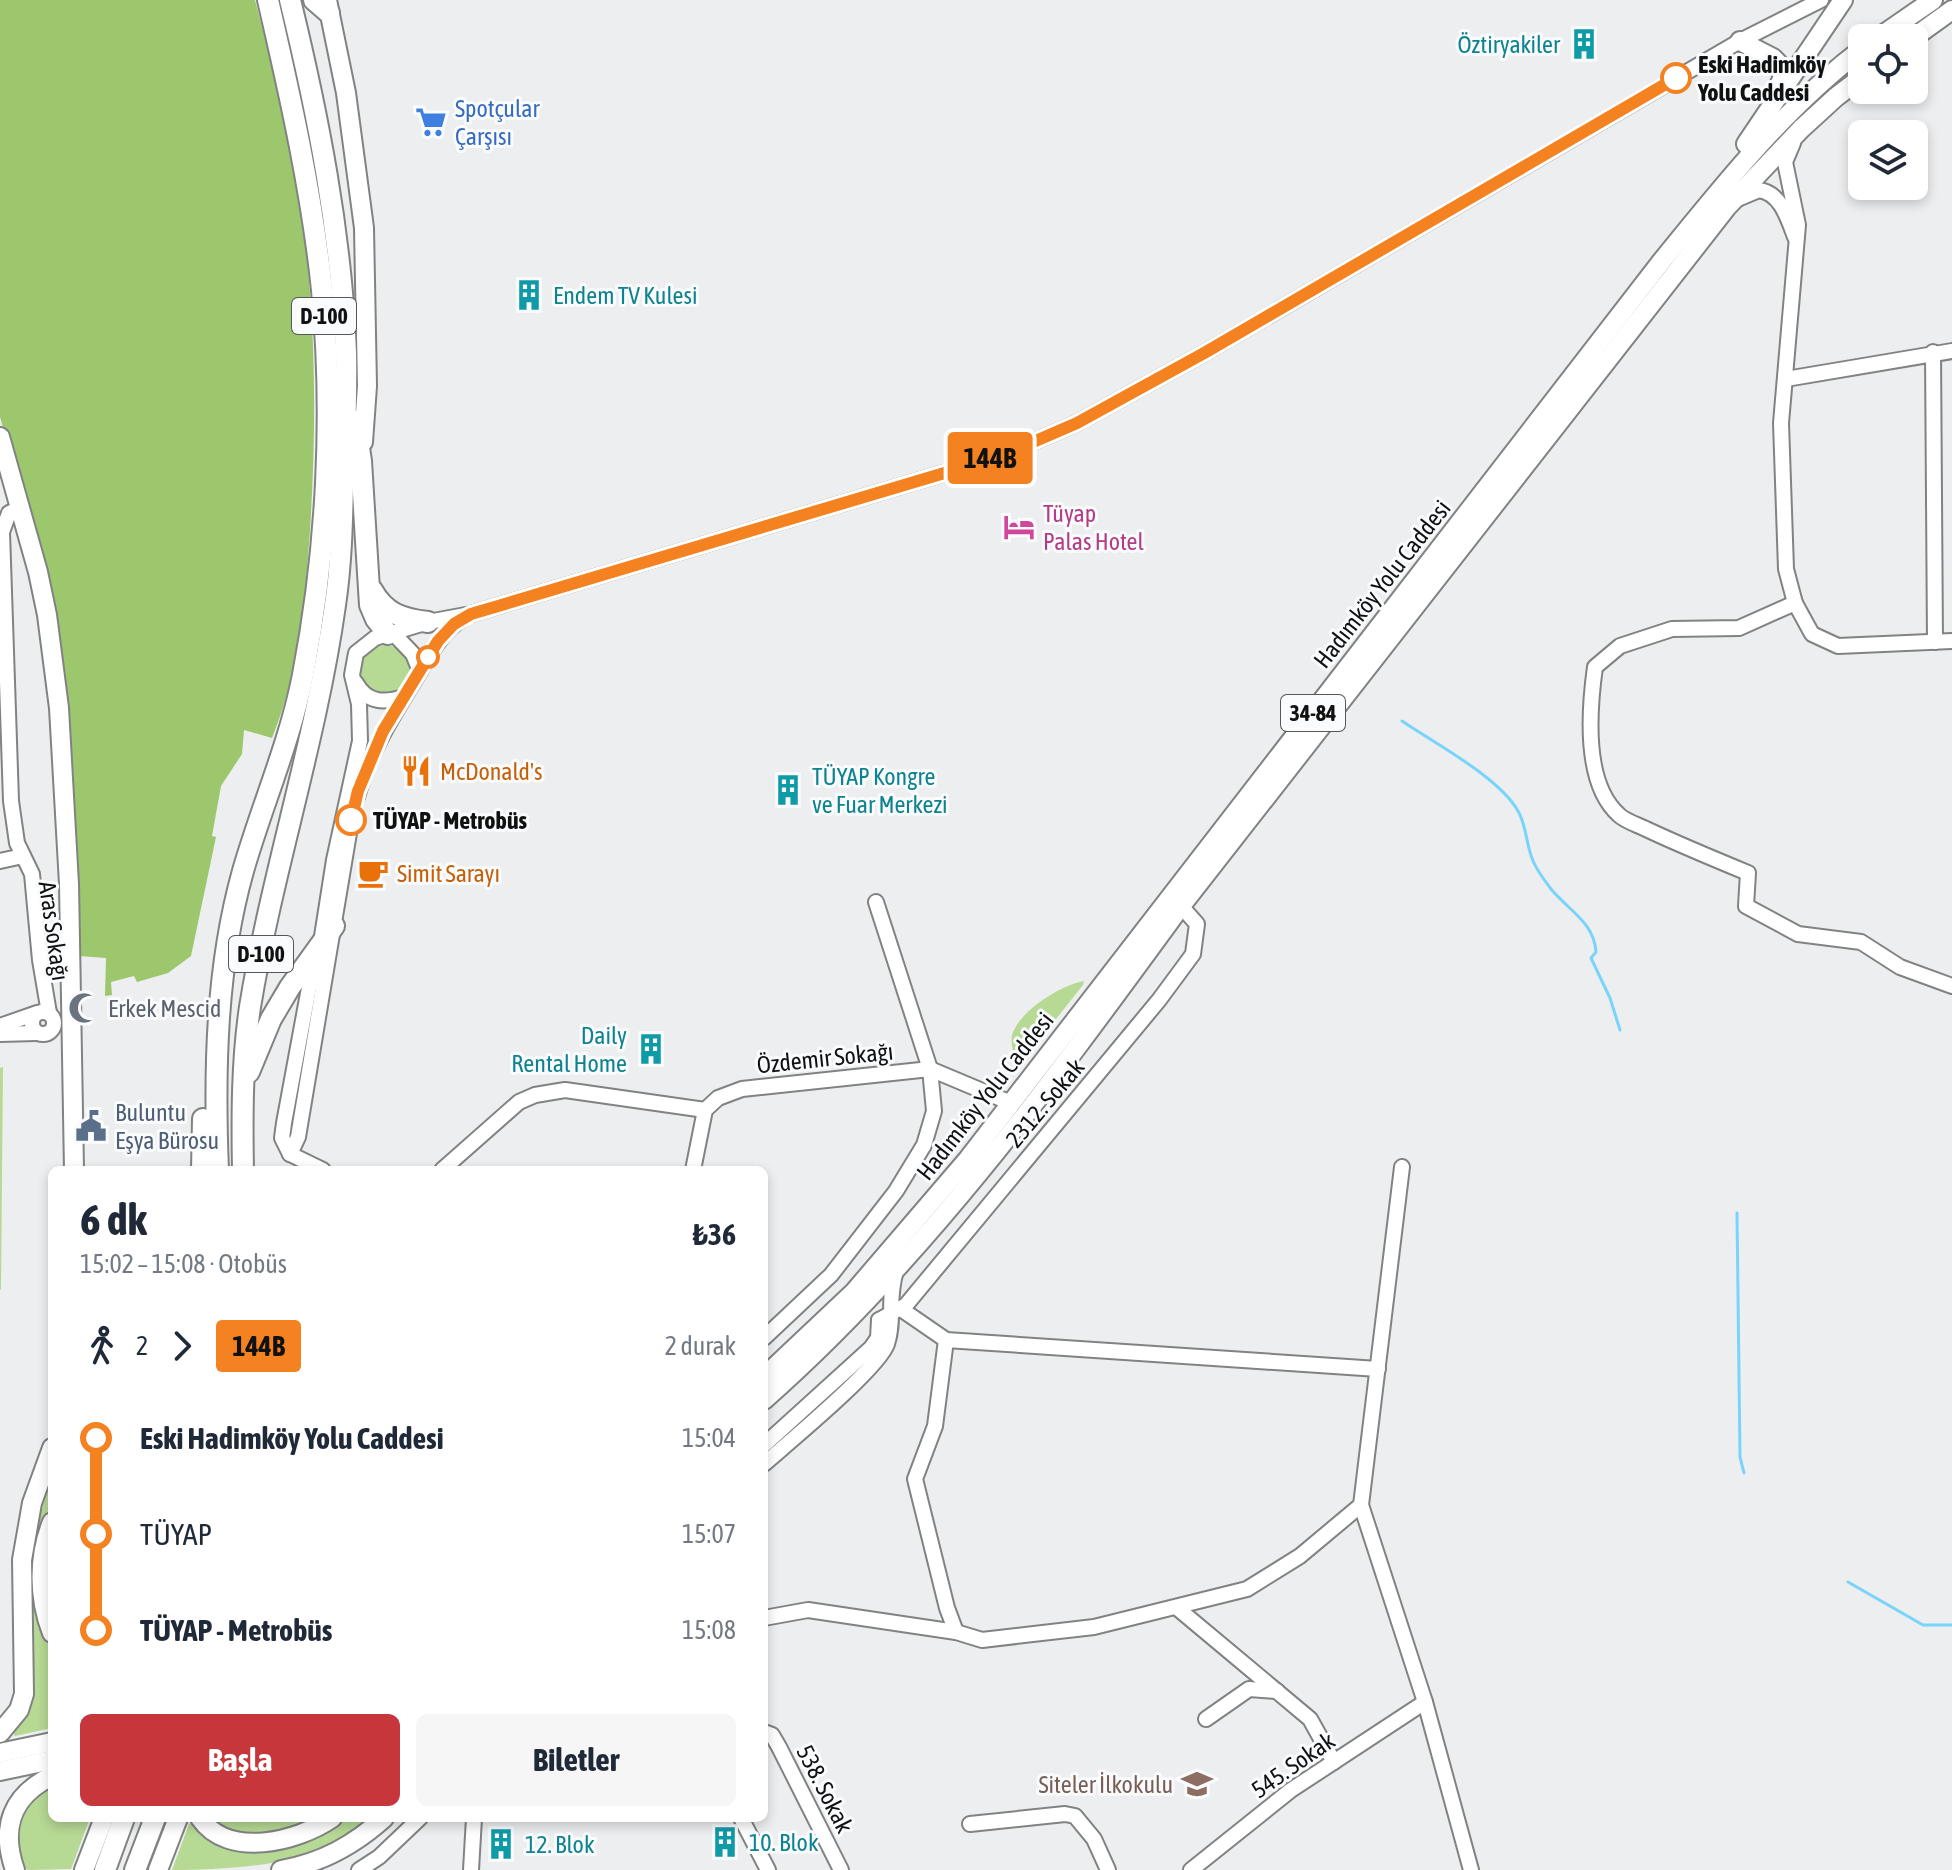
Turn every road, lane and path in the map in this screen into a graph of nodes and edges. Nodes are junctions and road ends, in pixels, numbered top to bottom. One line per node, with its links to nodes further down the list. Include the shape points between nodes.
1 (268, 0): 45 (highway, D-100, via 322,288 327,374 323,517 303,677 244,870)
2 (290, 0): 20 (highway, D-100, via 332,209)
3 (1821, 0): 10 (street)
4 (1843, 0): 14 (main road)
5 (1933, 0): 8 (main road)
6 (323, 4): 23 (main road, via 336,36 364,228 367,386)
7 (1952, 10): 9 (main road)
8 (1898, 24)
9 (1928, 27)
10 (1740, 41): 14 (main road, via 1773,58 1783,77); 29 (street, via 1077,423 958,469)
11 (1848, 61): 17 (main road, Hadımköy Yolu Caddesi / 34-84, via 1749,155)
12 (1848, 88): 13 (main road, Hadımköy Yolu Caddesi / 34-84)
13 (1801, 129): 15 (main road, Hadımköy Yolu Caddesi / 34-84); 16 (street, via 1785,162 1798,214)
14 (1743, 147): 17 (main road)
15 (1733, 202): 16 (street, via 1753,191 1766,191 1783,210); 42 (main road, Hadımköy Yolu Caddesi / 34-84)
16 (1796, 241): 21 (street)
17 (1661, 262): 58 (main road, Hadımköy Yolu Caddesi / 34-84)
18 (1952, 351): 19 (street)
19 (1933, 352): 21 (street); 33 (street)
20 (346, 371): 23 (highway); 25 (highway, D-100)
21 (1786, 379): 28 (street, via 1781,423 1786,569)
22 (0, 437): 24 (main road)
23 (361, 461): 25 (main road); 26 (highway)
24 (20, 508): 27 (street, Aras Sokağı, via 4,520); 47 (main road, via 38,572 55,671)
25 (340, 561): 57 (highway, D-100, via 318,708 250,1007)
26 (367, 577): 30 (highway, via 386,609); 31 (highway, via 370,605)
27 (2, 587): 37 (street, Aras Sokağı)
28 (1795, 603): 33 (street, via 1812,634 1838,646); 46 (street, via 1739,628 1672,629 1620,646 1595,667 1591,740 1600,789 1619,816 1748,873 1746,906 1798,934 1861,942 1900,967)
29 (471, 614): 30 (street); 34 (street, via 446,632)
30 (428, 622): 31 (street)
31 (391, 634): 34 (street, via 413,654); 35 (street, via 375,638 356,653)
32 (1952, 641): 33 (street)
33 (1935, 642)
34 (420, 671): 36 (street)
35 (355, 683): 36 (street, via 372,699); 39 (street, via 360,741)
36 (404, 697): 39 (street, via 367,768)
37 (3, 710): 38 (street, Aras Sokağı, via 13,827)
38 (23, 856): 40 (street); 48 (street, Aras Sokağı, via 32,874)
39 (339, 860): 43 (street); 44 (street)
40 (0, 861)
41 (876, 902): 56 (street)
42 (1181, 906): 69 (main road, Hadımköy Yolu Caddesi / 34-84, via 997,1151); 70 (street, 2312. Sokak, via 1197,924 1193,954 1105,1066)
43 (334, 926): 44 (highway); 52 (street)
44 (320, 949): 49 (street); 57 (highway, via 271,1019)
45 (226, 961): 62 (highway, via 208,1026); 63 (highway, D-100, via 217,1055)
46 (1952, 986)
47 (71, 1000): 48 (street); 55 (main road)
48 (45, 1013): 51 (street); 54 (street, via 54,1028)
49 (303, 1014): 52 (street); 60 (street, via 282,1138)
50 (0, 1026): 51 (street)
51 (19, 1026): 53 (street); 54 (street)
52 (318, 1026): 60 (street, via 298,1137)
53 (0, 1034)
54 (41, 1034): 55 (street)
55 (72, 1040): 61 (main road)
56 (930, 1069): 58 (street, Özdemir Sokağı); 59 (street, Özdemir Sokağı, via 742,1089 718,1098); 72 (street, via 934,1111 924,1145 896,1191 831,1275)
57 (243, 1087): 64 (highway, D-100)
58 (1011, 1103): 75 (main road, Hadımköy Yolu Caddesi / 34-84, via 854,1292)
59 (705, 1110): 66 (street, via 565,1090 535,1095 519,1102); 67 (street)
60 (290, 1154): 65 (street)
61 (74, 1166)
62 (202, 1166)
63 (218, 1166)
64 (243, 1166)
65 (315, 1166)
66 (447, 1166)
67 (694, 1166)
68 (1402, 1167): 74 (street)
69 (896, 1271): 70 (street, 2312. Sokak); 71 (main road, Hadımköy Yolu Caddesi / 34-84)
70 (890, 1315): 71 (street, via 870,1314); 73 (street); 77 (street, 2312. Sokak, via 871,1348); 79 (street, 2312. Sokak, via 885,1351)
71 (838, 1333): 76 (main road, Hadımköy Yolu Caddesi / 34-84)
72 (768, 1334)
73 (946, 1340): 74 (street); 85 (street, via 935,1426 915,1479)
74 (1378, 1369): 80 (street)
75 (768, 1373)
76 (768, 1396)
77 (768, 1441)
78 (48, 1459): 89 (main road, via 32,1503 22,1560 24,1694 19,1710)
79 (768, 1460)
80 (1361, 1505): 82 (street, via 1300,1556 1247,1589); 87 (street)
81 (48, 1533): 84 (main road, via 42,1579)
82 (1176, 1607): 85 (street, via 1094,1627 1010,1637 982,1640); 86 (street)
83 (768, 1617): 85 (street, via 808,1610)
84 (48, 1621)
85 (956, 1632)
86 (1277, 1691): 88 (street, via 1249,1689); 94 (street, via 1310,1719)
87 (1425, 1702): 94 (street, 545. Sokak); 120 (street)
88 (1206, 1719)
89 (0, 1733)
90 (768, 1734): 117 (street, 538. Sokak)
91 (48, 1743): 92 (main road)
92 (0, 1753)
93 (48, 1761): 95 (main road)
94 (1334, 1762): 119 (street, 545. Sokak)
95 (0, 1771)
96 (48, 1778): 109 (main road, via 20,1795 4,1816 2,1842)
97 (102, 1822): 108 (main road)
98 (123, 1822): 110 (highway)
99 (153, 1822): 111 (highway)
100 (176, 1822): 112 (main road)
101 (204, 1822): 102 (main road, via 216,1834 255,1842 300,1834)
102 (324, 1822)
103 (379, 1822): 113 (main road, via 349,1846)
104 (416, 1822): 114 (street)
105 (474, 1822): 115 (street)
106 (743, 1822): 116 (street)
107 (970, 1824): 118 (street, via 1075,1816 1094,1839)
108 (85, 1864)
109 (15, 1870)
110 (105, 1870)
111 (135, 1870)
112 (158, 1870)
113 (281, 1870)
114 (359, 1870)
115 (471, 1870)
116 (768, 1870)
117 (841, 1870)
118 (1108, 1870)
119 (1191, 1870)
120 (1471, 1870)

